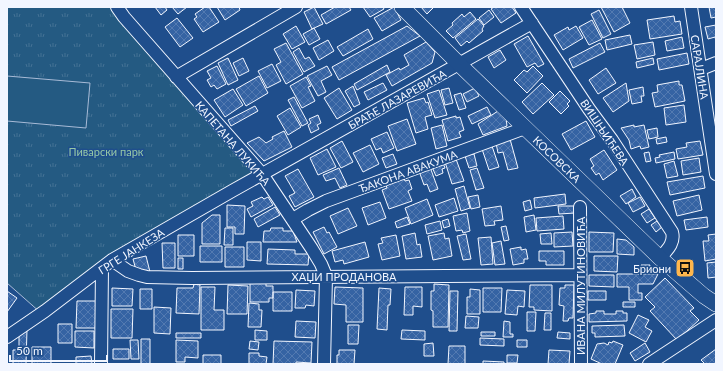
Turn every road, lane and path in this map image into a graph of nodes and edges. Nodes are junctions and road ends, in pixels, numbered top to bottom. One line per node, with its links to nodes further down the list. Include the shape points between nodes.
1 (117, 7): 10 (street, КАПЕТАНА ЛУКИЋА)
2 (296, 7): 10 (street)
3 (402, 7): 7 (street, КОСОВСКА)
4 (522, 7): 6 (street, ВИШЊИЋЕВА)
5 (691, 7): 9 (street, САРАЈЛИНА)
6 (532, 23): 7 (street, БРАЋЕ ЛАЗАРЕВИЋА); 16 (street, ВИШЊИЋЕВА, via 672,232 672,242)
7 (459, 64): 11 (street, КОСОВСКА); 12 (street, БРАЋЕ ЛАЗАРЕВИЋА)
8 (716, 64): 9 (street)
9 (701, 69): 13 (street, САРАЈЛИНА)
10 (176, 77): 12 (street, КАПЕТАНА ЛУКИЋА)
11 (525, 128): 15 (street, ЂАКОНА АВАКУМА, via 326,201); 16 (street, КОСОВСКА)
12 (262, 174): 15 (street, КАПЕТАНА ЛУКИЋА); 17 (street, ГРГЕ ЈАНКЕЗА)
13 (716, 174)
14 (580, 207): 19 (street, ИВАНА МИЛУТИНОВИЋА)
15 (293, 219): 20 (street, КАПЕТАНА ЛУКИЋА)
16 (660, 258): 21 (street, КОСОВСКА)
17 (112, 260): 18 (street, ГРГЕ ЈАНКЕЗА); 20 (street, ХАЏИ ПРОДАНОВА, via 128,271 148,277)
18 (102, 268): 23 (street, ГРГЕ ЈАНКЕЗА); 24 (street)
19 (580, 275): 20 (street, ХАЏИ ПРОДАНОВА); 26 (street, ИВАНА МИЛУТИНОВИЋА)
20 (326, 276): 25 (street, КАПЕТАНА ЛУКИЋА)
21 (716, 304)
22 (716, 320): 27 (street)
23 (7, 337)
24 (101, 364)
25 (324, 364)
26 (581, 364)
27 (649, 364)

